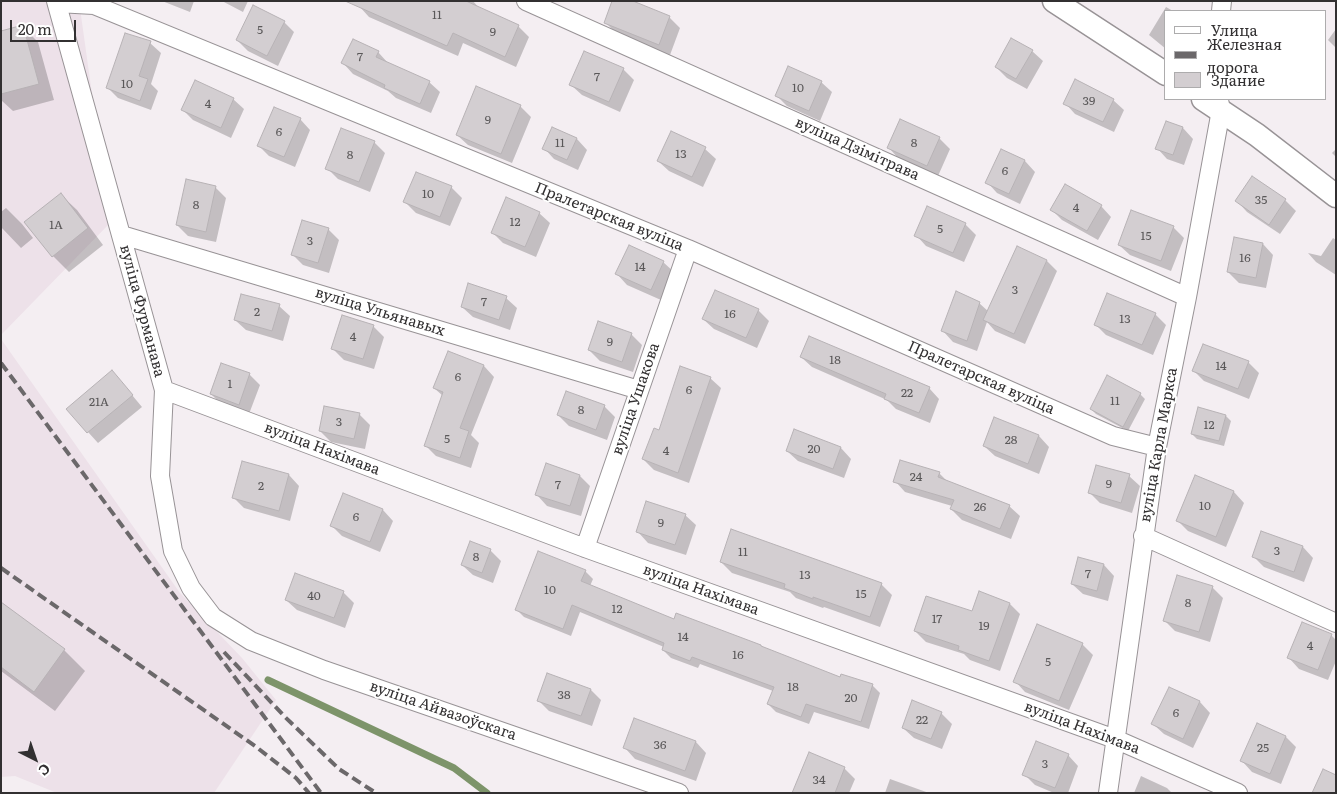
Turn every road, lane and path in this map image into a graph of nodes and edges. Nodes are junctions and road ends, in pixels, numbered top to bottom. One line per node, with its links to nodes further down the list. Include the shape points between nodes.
1 (526, 1): 9 (street, вуліца Дзімітрава)
2 (1054, 1): 4 (street)
3 (56, 2): 7 (street, вуліца Фурманава); 8 (street, Пралетарская вуліца, via 94,6)
4 (1164, 73)
5 (1214, 103): 6 (street); 9 (street, вуліца Карла Маркса)
6 (1336, 196)
7 (122, 235): 10 (street, вуліца Фурманава); 11 (street, вуліца Ульянавых)
8 (688, 249): 11 (street, вуліца Ушакова); 12 (street, Пралетарская вуліца, via 1113,436)
9 (1188, 298): 12 (street, вуліца Карла Маркса)
10 (164, 390): 14 (street, вуліца Нахімава); 15 (street, вуліца Фурманава, via 160,476 173,551 191,588)
11 (639, 390): 14 (street, вуліца Ушакова)
12 (1157, 447): 13 (street, вуліца Карла Маркса)
13 (1143, 536): 16 (street); 17 (street, вуліца Карла Маркса)
14 (585, 548): 17 (street, вуліца Нахімава)
15 (213, 617): 18 (street, вуліца Айвазоўскага, via 251,641 324,670)
16 (1336, 623)
17 (1115, 739): 19 (street, вуліца Карла Маркса); 20 (street, вуліца Нахімава)
18 (679, 793)
19 (1108, 793)
20 (1238, 793)

